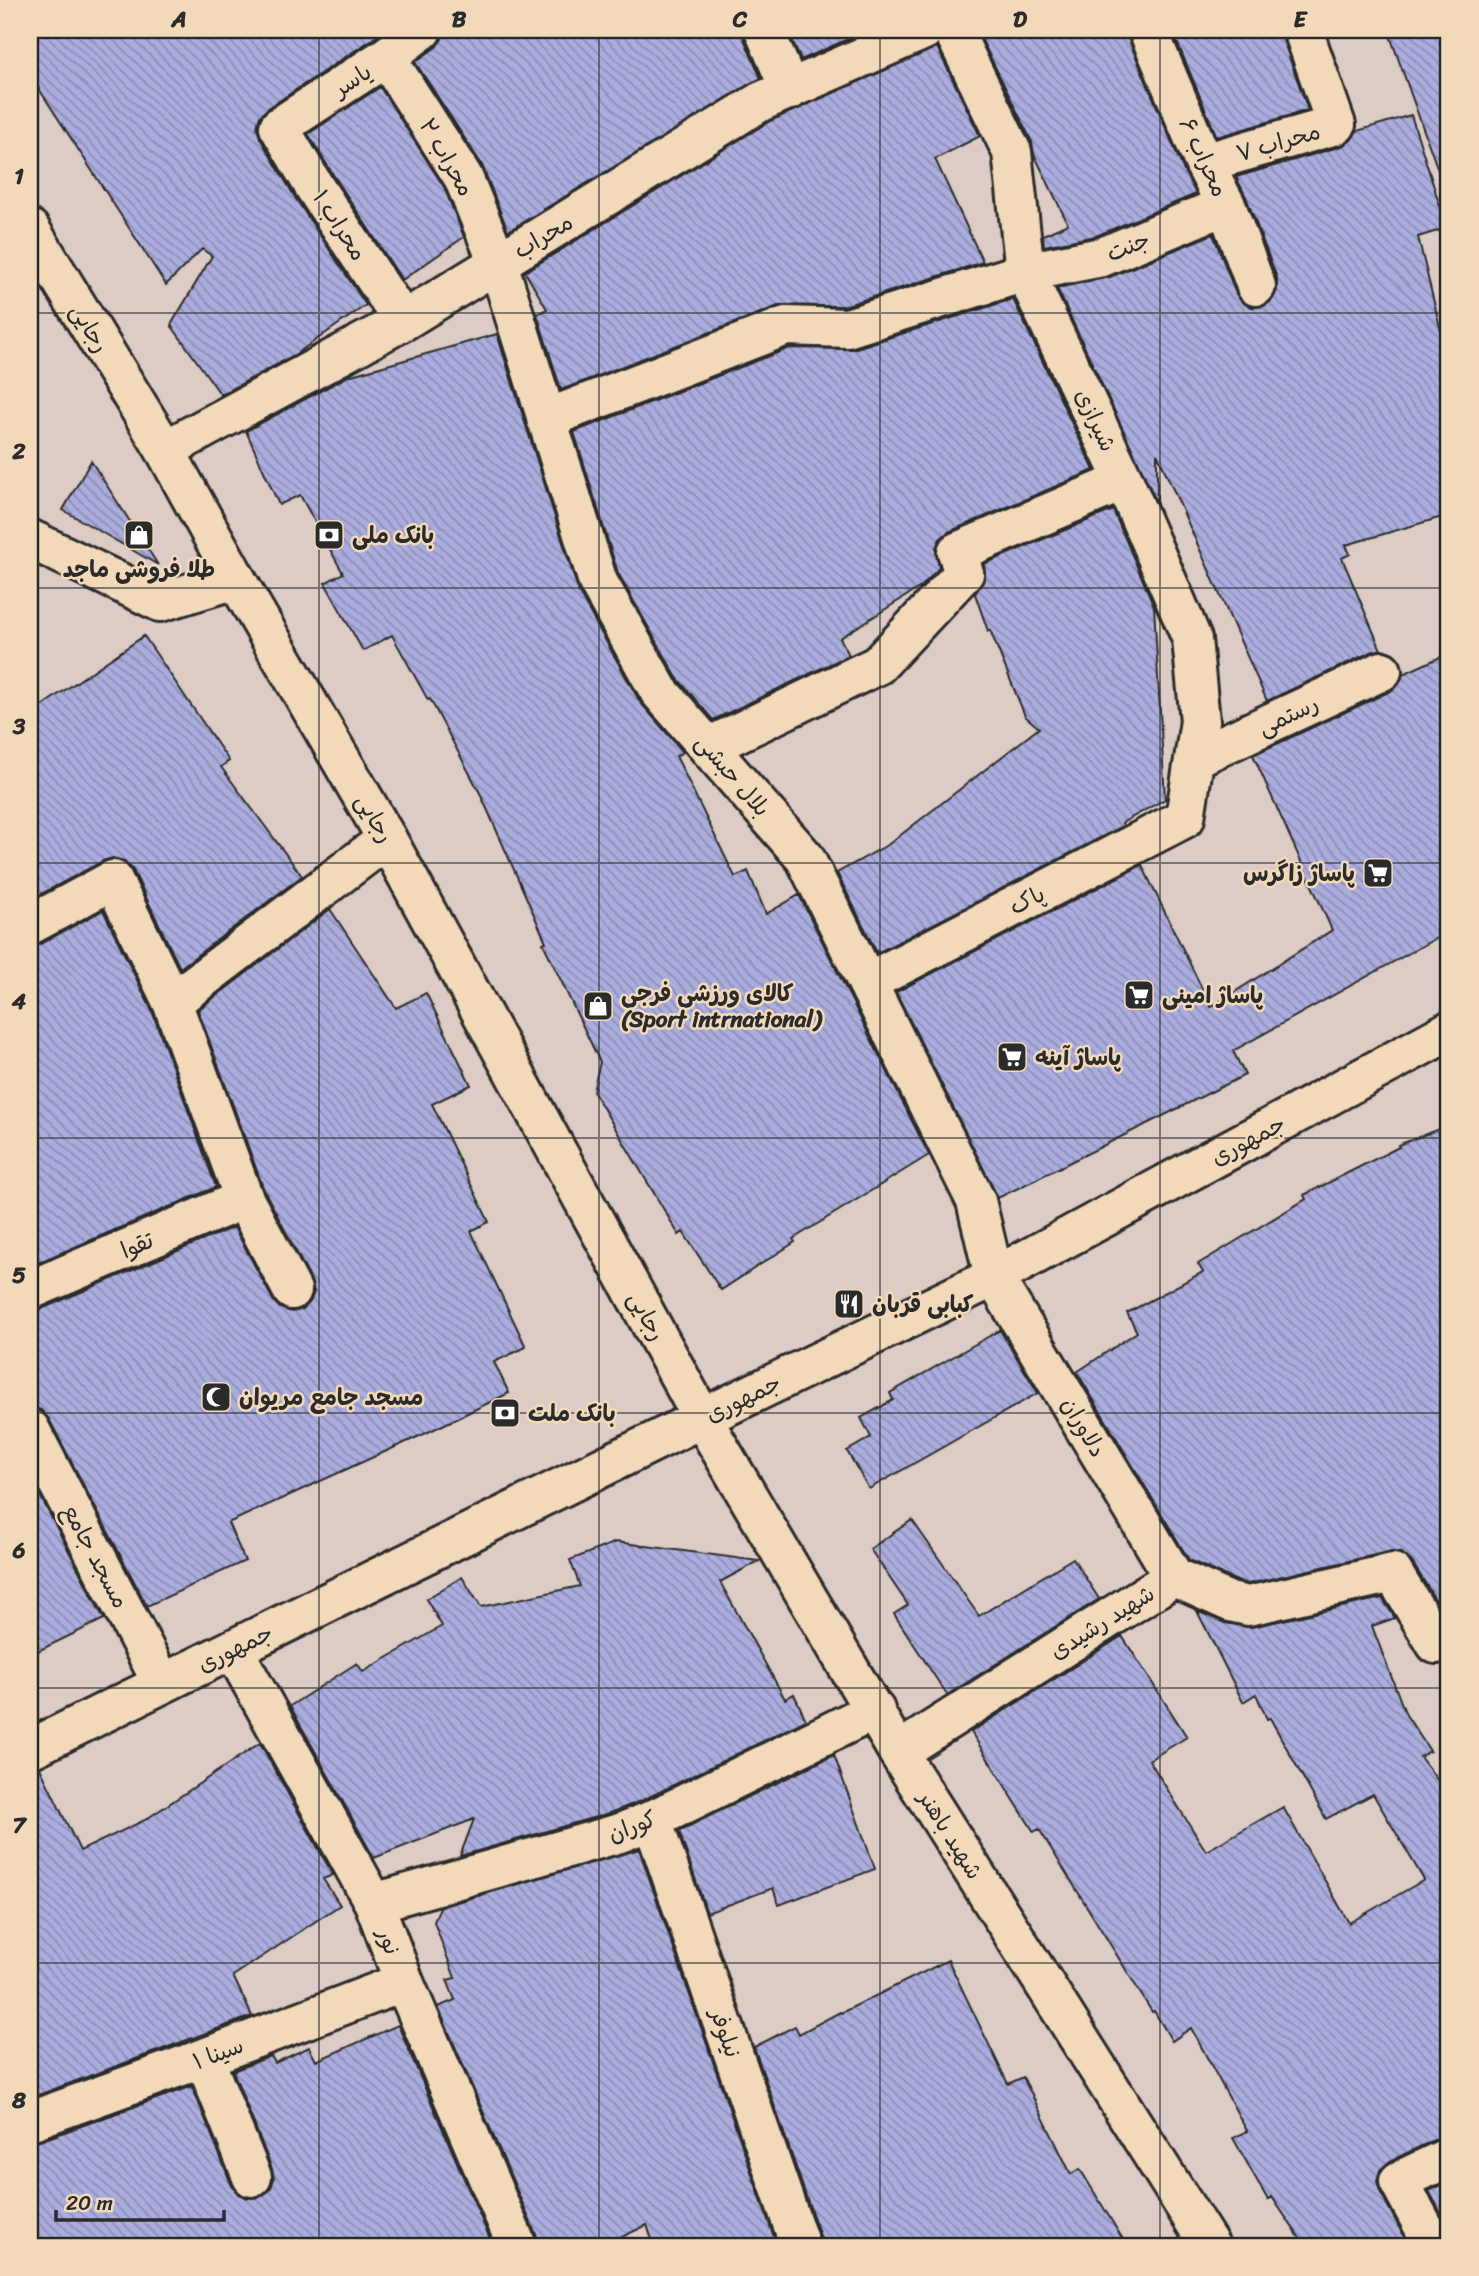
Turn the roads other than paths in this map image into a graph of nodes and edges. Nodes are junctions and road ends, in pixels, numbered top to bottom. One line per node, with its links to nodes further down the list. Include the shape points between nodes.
1 (422, 30): 8 (street, یاسر)
2 (764, 30): 9 (street)
3 (924, 30): 7 (street, محراب)
4 (953, 30): 15 (street, شیرازی, via 1012,152)
5 (1149, 30): 11 (street, محراب ۶)
6 (1303, 30): 11 (street, محراب ۷, via 1336,125)
7 (878, 38): 9 (street, محراب)
8 (386, 57): 10 (street, یاسر); 14 (street, محراب ۲, via 463,177)
9 (790, 90): 14 (street, محراب, via 760,102)
10 (279, 127): 17 (street, محراب ۱)
11 (1204, 163): 12 (street, محراب ۶)
12 (1226, 205): 15 (street, جنت, via 1102,257); 16 (street, محراب ۶)
13 (30, 229): 19 (street, رجایی)
14 (498, 263): 17 (street, محراب); 18 (street, بلال حبشی)
15 (1025, 272): 18 (street, جنت, via 847,328 786,326); 20 (street, شیرازی)
16 (1256, 286)
17 (403, 321): 19 (street, محراب)
18 (546, 419): 24 (street, بلال حبشی, via 598,582 659,691)
19 (164, 450): 22 (street, رجایی)
20 (1124, 481): 24 (street, via 957,552 964,573 878,665); 25 (street, شیرازی, via 1192,639 1200,721)
21 (30, 538): 22 (street, via 160,601)
22 (236, 579): 27 (street, رجایی)
23 (1382, 671): 25 (street, رستمی)
24 (708, 747): 29 (street, بلال حبشی, via 805,858)
25 (1195, 758): 26 (street, شیرازی)
26 (1185, 818): 29 (street, پاک)
27 (387, 839): 30 (street); 36 (street, رجایی)
28 (30, 925): 30 (street, via 113,880)
29 (868, 982): 33 (street, بلال حبشی, via 976,1201)
30 (172, 1002): 32 (street)
31 (1449, 1031): 33 (street, جمهوری)
32 (244, 1199): 34 (street, تقوا); 35 (street)
33 (994, 1277): 36 (street, جمهوری); 38 (street, دلاوران)
34 (30, 1290)
35 (292, 1290)
36 (702, 1418): 40 (street, جمهوری); 42 (street, شهید باهنر)
37 (30, 1429): 41 (street, مسجد جامع)
38 (1174, 1577): 39 (street, شهید رشیدی, via 1230,1602 1248,1605 1393,1573 1436,1644); 44 (street, شهید رشیدی)
39 (1449, 1641)
40 (233, 1649): 41 (street, جمهوری); 46 (street, نور)
41 (162, 1683): 43 (street, جمهوری)
42 (875, 1710): 44 (street, شهید باهنر); 45 (street, کوران)
43 (30, 1749)
44 (898, 1752): 54 (street, شهید باهنر)
45 (652, 1820): 46 (street, کوران); 53 (street, نیلوفر)
46 (374, 1903): 47 (street, نور)
47 (404, 1982): 48 (street, سینا ۱); 52 (street, نور)
48 (204, 2058): 49 (street, سینا ۱); 51 (street)
49 (30, 2121)
50 (1449, 2157): 55 (street, via 1399,2181)
51 (252, 2176)
52 (517, 2246)
53 (800, 2246)
54 (1210, 2246)
55 (1434, 2246)

